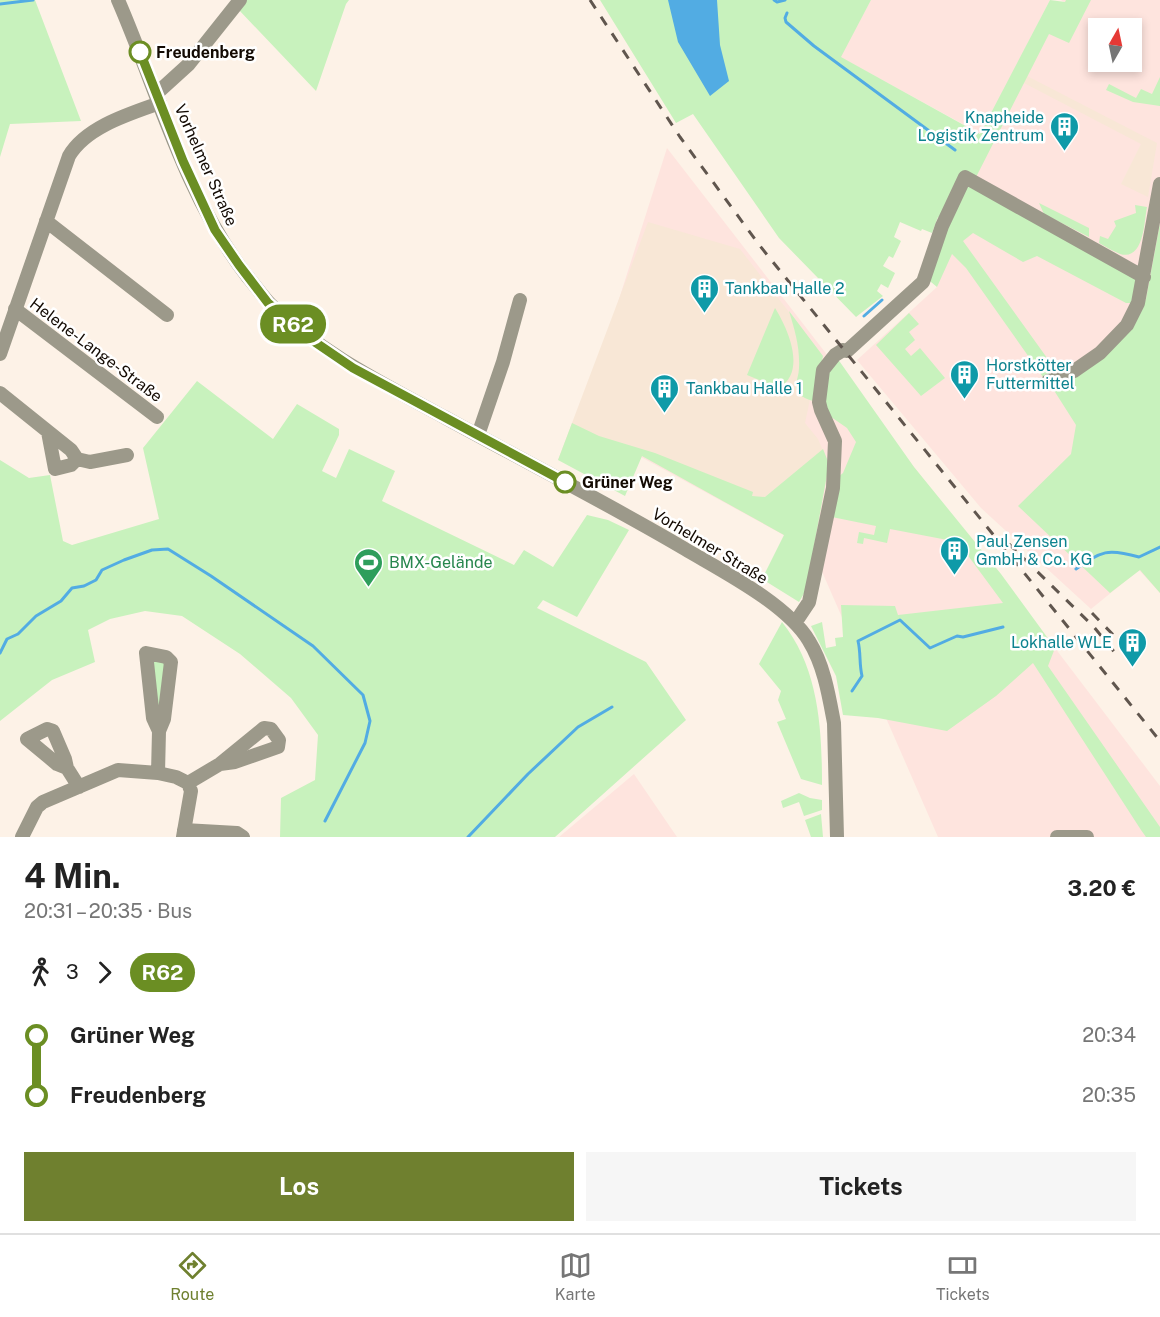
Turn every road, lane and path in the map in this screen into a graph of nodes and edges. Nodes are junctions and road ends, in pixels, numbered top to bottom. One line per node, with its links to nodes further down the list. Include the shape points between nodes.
1 (118, 0): 3 (street, Vorhelmer Straße)
2 (240, 0): 3 (street)
3 (158, 99): 5 (street, via 84,137 75,146); 15 (street, Vorhelmer Straße, via 215,230 268,303 306,336 353,368)
4 (1160, 184): 6 (street)
5 (46, 221): 8 (street); 9 (street)
6 (1144, 277): 11 (street, via 1138,303 1112,343 1074,371); 18 (street, via 965,177 942,226 923,282 847,351 835,355 823,370 819,402 835,441 833,488 809,603)
7 (520, 300): 15 (street)
8 (15, 309): 10 (street); 13 (street, Helene-Lange-Straße)
9 (167, 315)
10 (0, 354)
11 (1048, 381)
12 (0, 393): 14 (street)
13 (157, 417)
14 (48, 432): 17 (street); 17 (street, via 55,468)
15 (478, 435): 18 (street, Vorhelmer Straße, via 741,582)
16 (127, 455): 17 (street, via 90,462)
17 (77, 459)
18 (795, 623): 29 (street, Vorhelmer Straße, via 810,641 823,673 834,723)
19 (159, 731): 19 (street, via 171,662 166,657 146,653 153,718); 22 (street)
20 (220, 764): 23 (street)
21 (67, 768): 24 (street)
22 (158, 773): 23 (street); 24 (street, via 118,770)
23 (188, 783): 25 (street, via 191,790)
24 (79, 787): 27 (street, via 37,807)
25 (184, 833): 26 (street)
26 (204, 834): 28 (street, via 237,833)
27 (22, 837)
28 (243, 837)
29 (837, 837)
30 (1057, 837): 31 (street)
31 (1088, 837)

